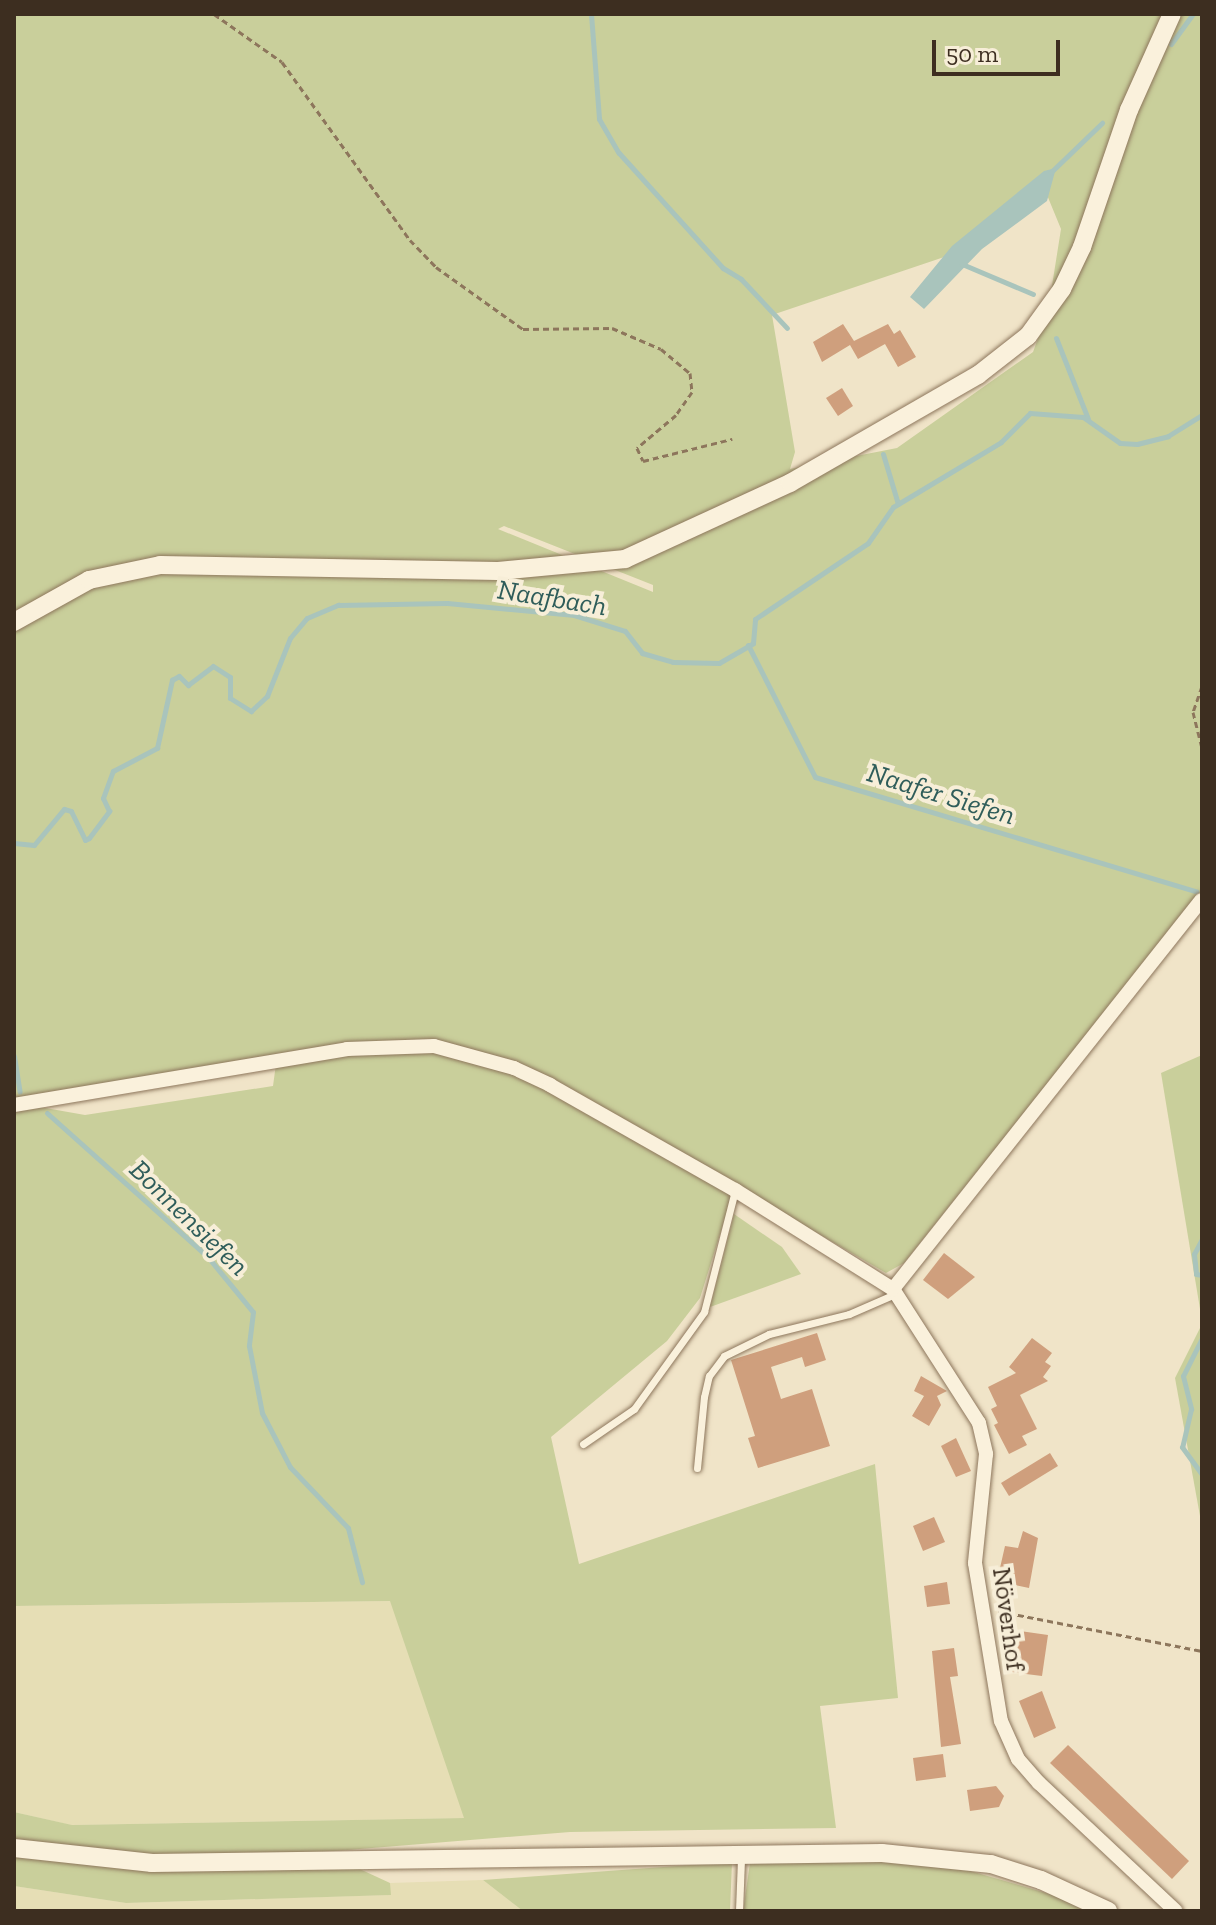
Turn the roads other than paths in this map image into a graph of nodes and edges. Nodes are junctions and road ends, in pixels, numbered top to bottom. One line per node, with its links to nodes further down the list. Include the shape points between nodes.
1 (1172, 14): 2 (main road, via 1129,110 1082,247 1062,289 1028,336 978,375 790,483 625,559 498,571 160,565 89,580)
2 (14, 622)
3 (1201, 900): 6 (street)
4 (14, 1105): 5 (street, via 347,1049 434,1046 514,1068)
5 (735, 1190): 6 (street); 7 (lane, via 704,1312 634,1409)
6 (895, 1291): 8 (lane, via 849,1314 769,1334 724,1356 709,1376); 13 (street, Növerhof, via 979,1423 986,1454 975,1563 1001,1721 1018,1759)
7 (583, 1444)
8 (697, 1468)
9 (14, 1848): 10 (main road, via 152,1863)
10 (742, 1856): 11 (lane); 12 (main road, via 882,1853 991,1864)
11 (739, 1911)
12 (1108, 1911)
13 (1176, 1911)

